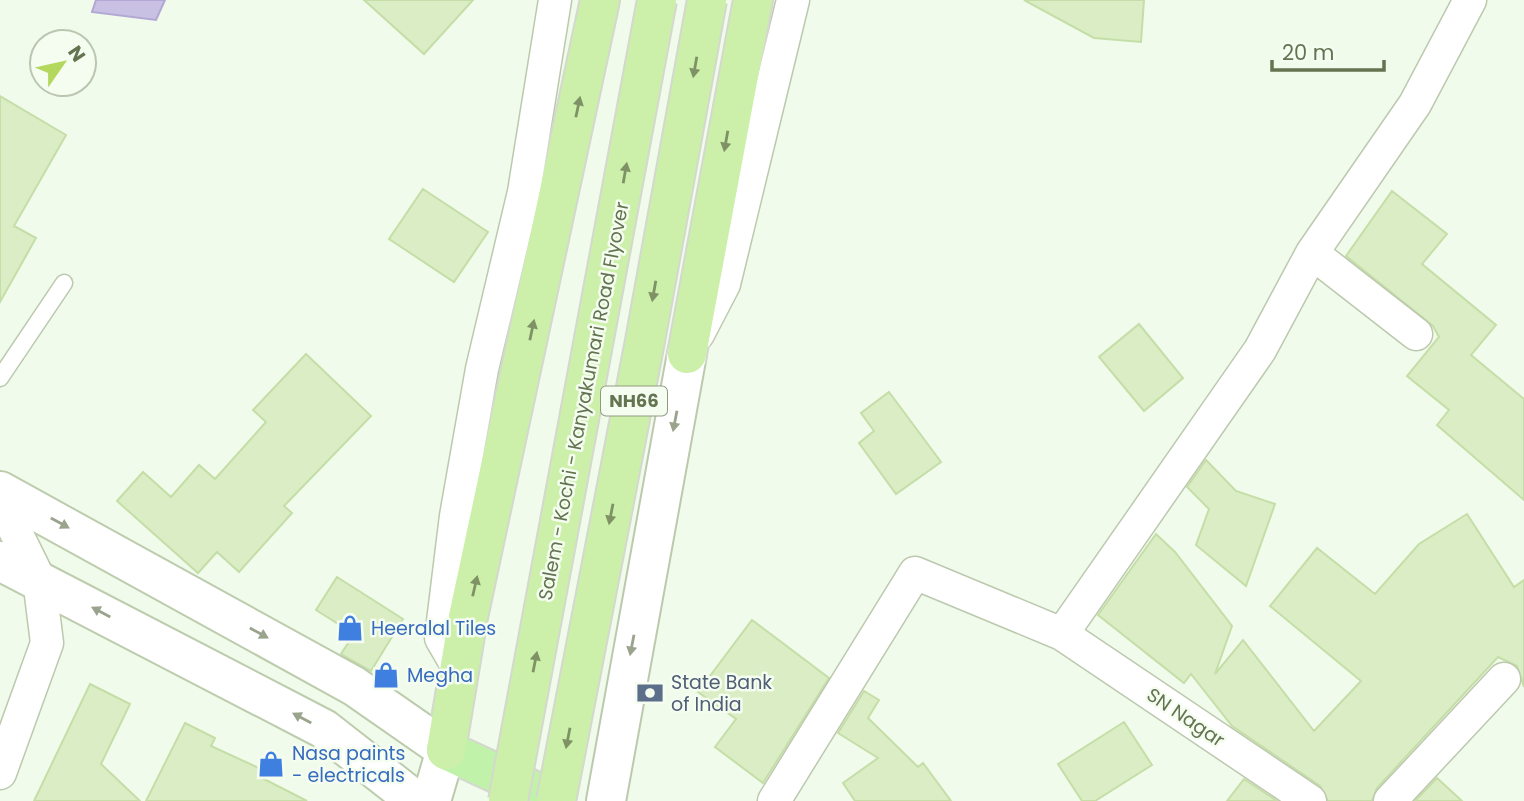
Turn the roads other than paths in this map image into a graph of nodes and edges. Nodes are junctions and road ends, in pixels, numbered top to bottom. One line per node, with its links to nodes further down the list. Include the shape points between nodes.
1 (555, 0): 19 (street, via 524,192 482,369 456,516 441,638)
2 (600, 0): 19 (highway, one-way to 2)
3 (657, 0): 25 (highway, Salem - Kochi - Kanyakumari Road Flyover / NH66, one-way to 3, bridge)
4 (707, 0): 26 (highway, NH66, one-way to 26, bridge)
5 (753, 0): 11 (highway, one-way to 11)
6 (793, 0): 11 (street, via 724,284)
7 (1470, 0): 8 (street, via 1415,104)
8 (1312, 253): 10 (street); 18 (street, via 1260,350)
9 (64, 283): 12 (lane)
10 (1416, 334)
11 (687, 354): 27 (main road, one-way to 27)
12 (0, 378)
13 (0, 491): 21 (main road, one-way to 21, via 354,686)
14 (0, 500): 17 (street)
15 (0, 561): 17 (main road)
16 (0, 572): 17 (street)
17 (39, 579): 22 (street, via 47,643); 23 (main road, one-way to 17, via 324,729)
18 (1062, 634): 28 (street, SN Nagar, via 915,573); 29 (street, SN Nagar)
19 (459, 669): 21 (highway)
20 (1504, 679): 30 (street)
21 (446, 750): 24 (main road); 26 (main road)
22 (0, 773)
23 (416, 801)
24 (431, 801)
25 (508, 801)
26 (556, 801)
27 (606, 801)
28 (774, 801)
29 (1310, 801)
30 (1390, 801)

